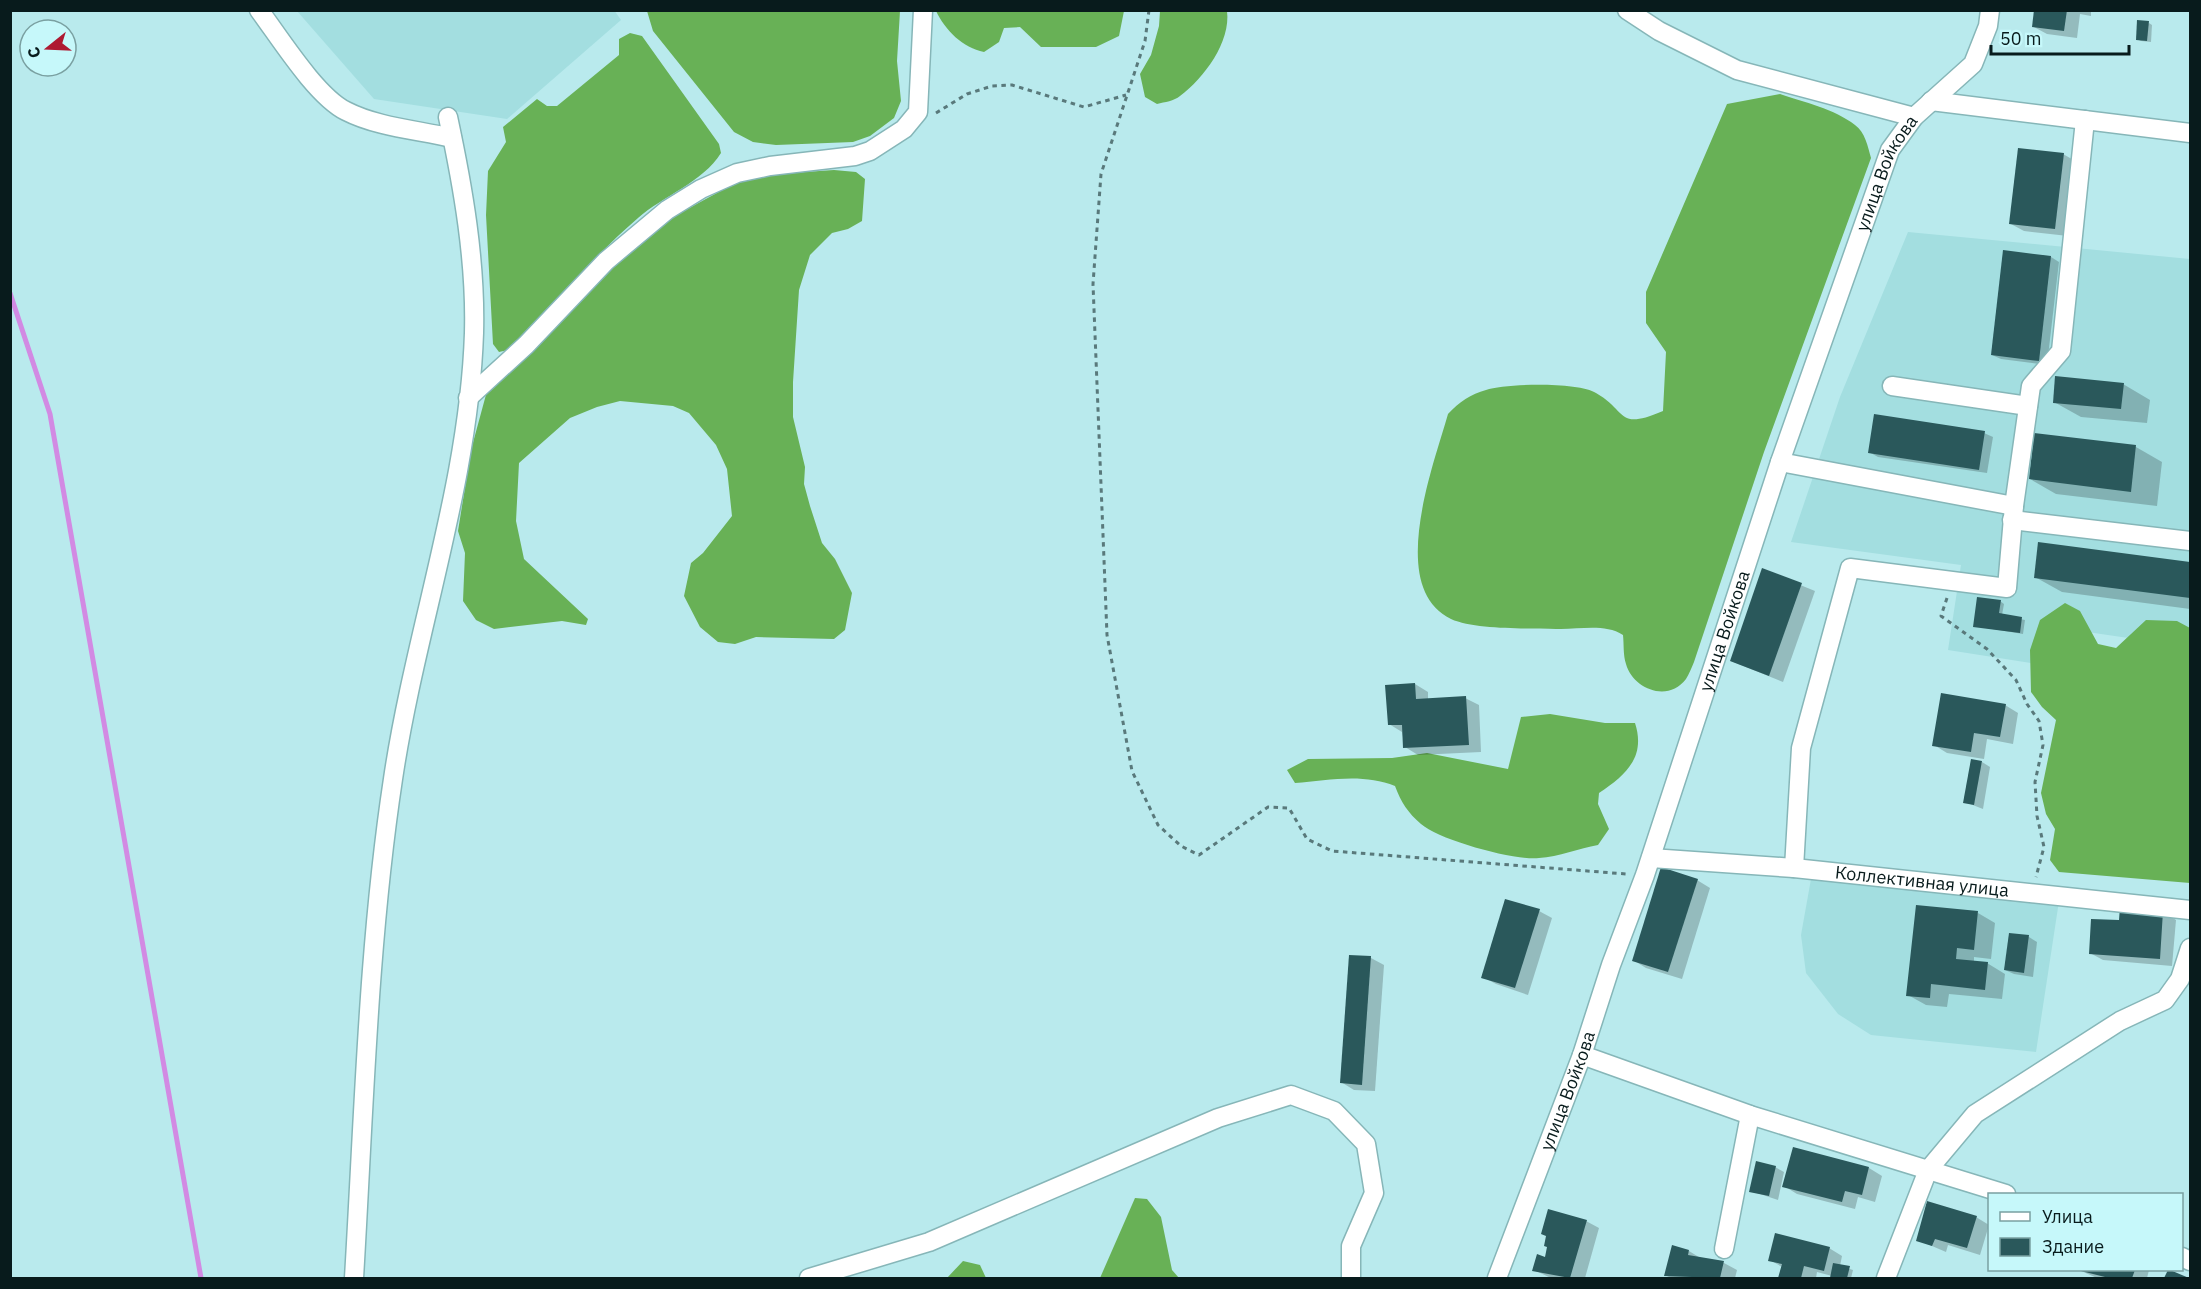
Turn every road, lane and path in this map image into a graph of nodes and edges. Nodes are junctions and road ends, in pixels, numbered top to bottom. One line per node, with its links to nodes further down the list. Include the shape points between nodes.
1 (259, 10): 13 (street, via 324,95 344,110 365,119)
2 (923, 10): 10 (street)
3 (1149, 10): 6 (path, via 1145,41)
4 (1990, 10): 7 (street, улица Войкова, via 1988,26 1972,64)
5 (1629, 11): 9 (street, via 1659,31 1737,70)
6 (1126, 95): 10 (path, via 1084,107 1012,85 992,86); 23 (path, via 1101,174 1093,284 1107,635 1132,771 1158,825 1181,846 1199,855 1268,807 1289,808 1307,839 1332,851)
7 (1931, 101): 9 (street, улица Войкова); 11 (street)
8 (448, 117): 13 (street)
9 (1914, 117): 17 (street, улица Войкова, via 1890,150)
10 (915, 119): 15 (street, via 870,151 737,173 667,210 606,261 526,345)
11 (2085, 120): 12 (street); 16 (street, via 2061,351 2031,386)
12 (2190, 133)
13 (452, 138): 15 (street, via 473,286 474,331)
14 (1892, 386): 16 (street)
15 (468, 398): 32 (street, via 460,457 393,777 381,864)
16 (2028, 405): 18 (street)
17 (1780, 462): 18 (street); 21 (street, улица Войкова)
18 (2013, 513): 19 (street); 20 (street, via 2007,588)
19 (2190, 541)
20 (1952, 581): 22 (street, via 1850,568 1801,748); 24 (path, via 1941,616 1987,649 2016,680 2040,721 2043,745 2035,782 2044,847)
21 (1651, 858): 22 (street, Коллективная улица); 23 (street, улица Войкова)
22 (1794, 868): 24 (street, Коллективная улица)
23 (1645, 875): 27 (street, улица Войкова)
24 (2032, 893): 25 (street, Коллективная улица)
25 (2190, 909)
26 (2190, 948): 29 (street, via 2180,979 2165,1000 2120,1021 1975,1114)
27 (1582, 1055): 28 (street); 35 (street, улица Войкова)
28 (1750, 1115): 29 (street); 31 (street)
29 (1928, 1170): 30 (street); 36 (street)
30 (2003, 1193)
31 (1724, 1249)
32 (354, 1278)
33 (809, 1278): 34 (street, via 929,1242 1218,1118 1291,1095 1334,1111 1366,1144 1374,1193 1351,1246)
34 (1351, 1278)
35 (1497, 1278)
36 (1886, 1278)

